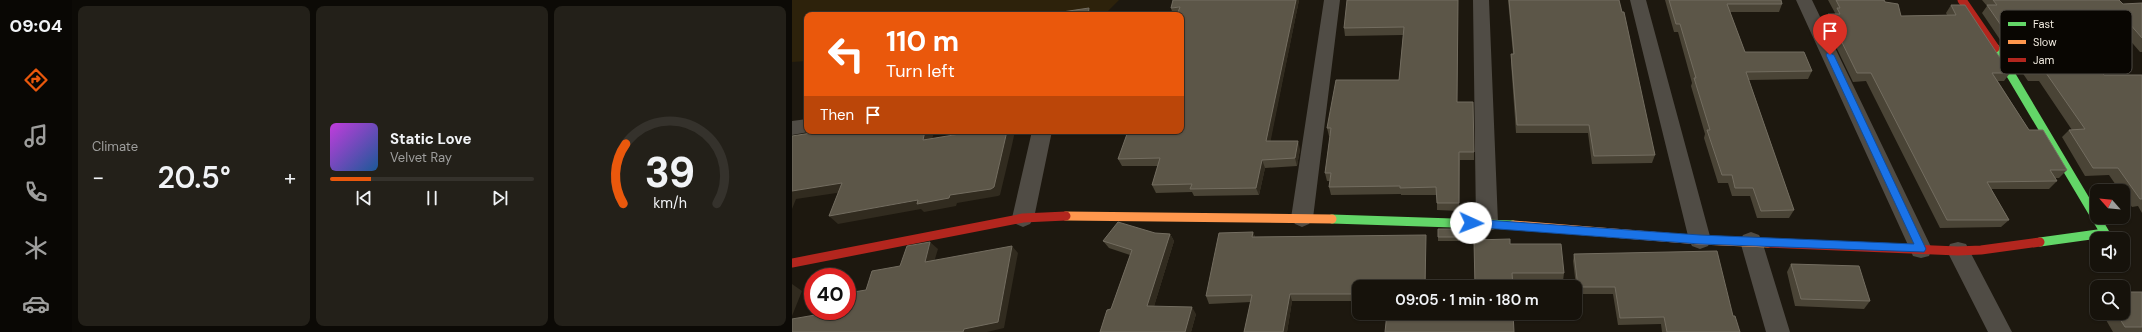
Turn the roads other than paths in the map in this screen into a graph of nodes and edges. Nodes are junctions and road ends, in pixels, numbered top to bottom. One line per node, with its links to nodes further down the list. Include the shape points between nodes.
1 (1332, 0): 12 (street)
2 (1481, 0): 13 (street)
3 (1638, 0): 14 (street)
4 (1804, 0): 16 (street)
5 (1962, 0): 6 (street)
6 (2000, 56)
7 (2012, 74): 17 (street, via 2105,233)
8 (804, 126): 9 (street)
9 (792, 128)
10 (1041, 134): 11 (street)
11 (1023, 218): 12 (street); 18 (street)
12 (1302, 218): 13 (street)
13 (1487, 223): 14 (street)
14 (1700, 240): 15 (street)
15 (1751, 242): 16 (street); 19 (street)
16 (1921, 249): 17 (street)
17 (1958, 251): 20 (street)
18 (792, 263)
19 (1778, 332)
20 (2000, 332)

